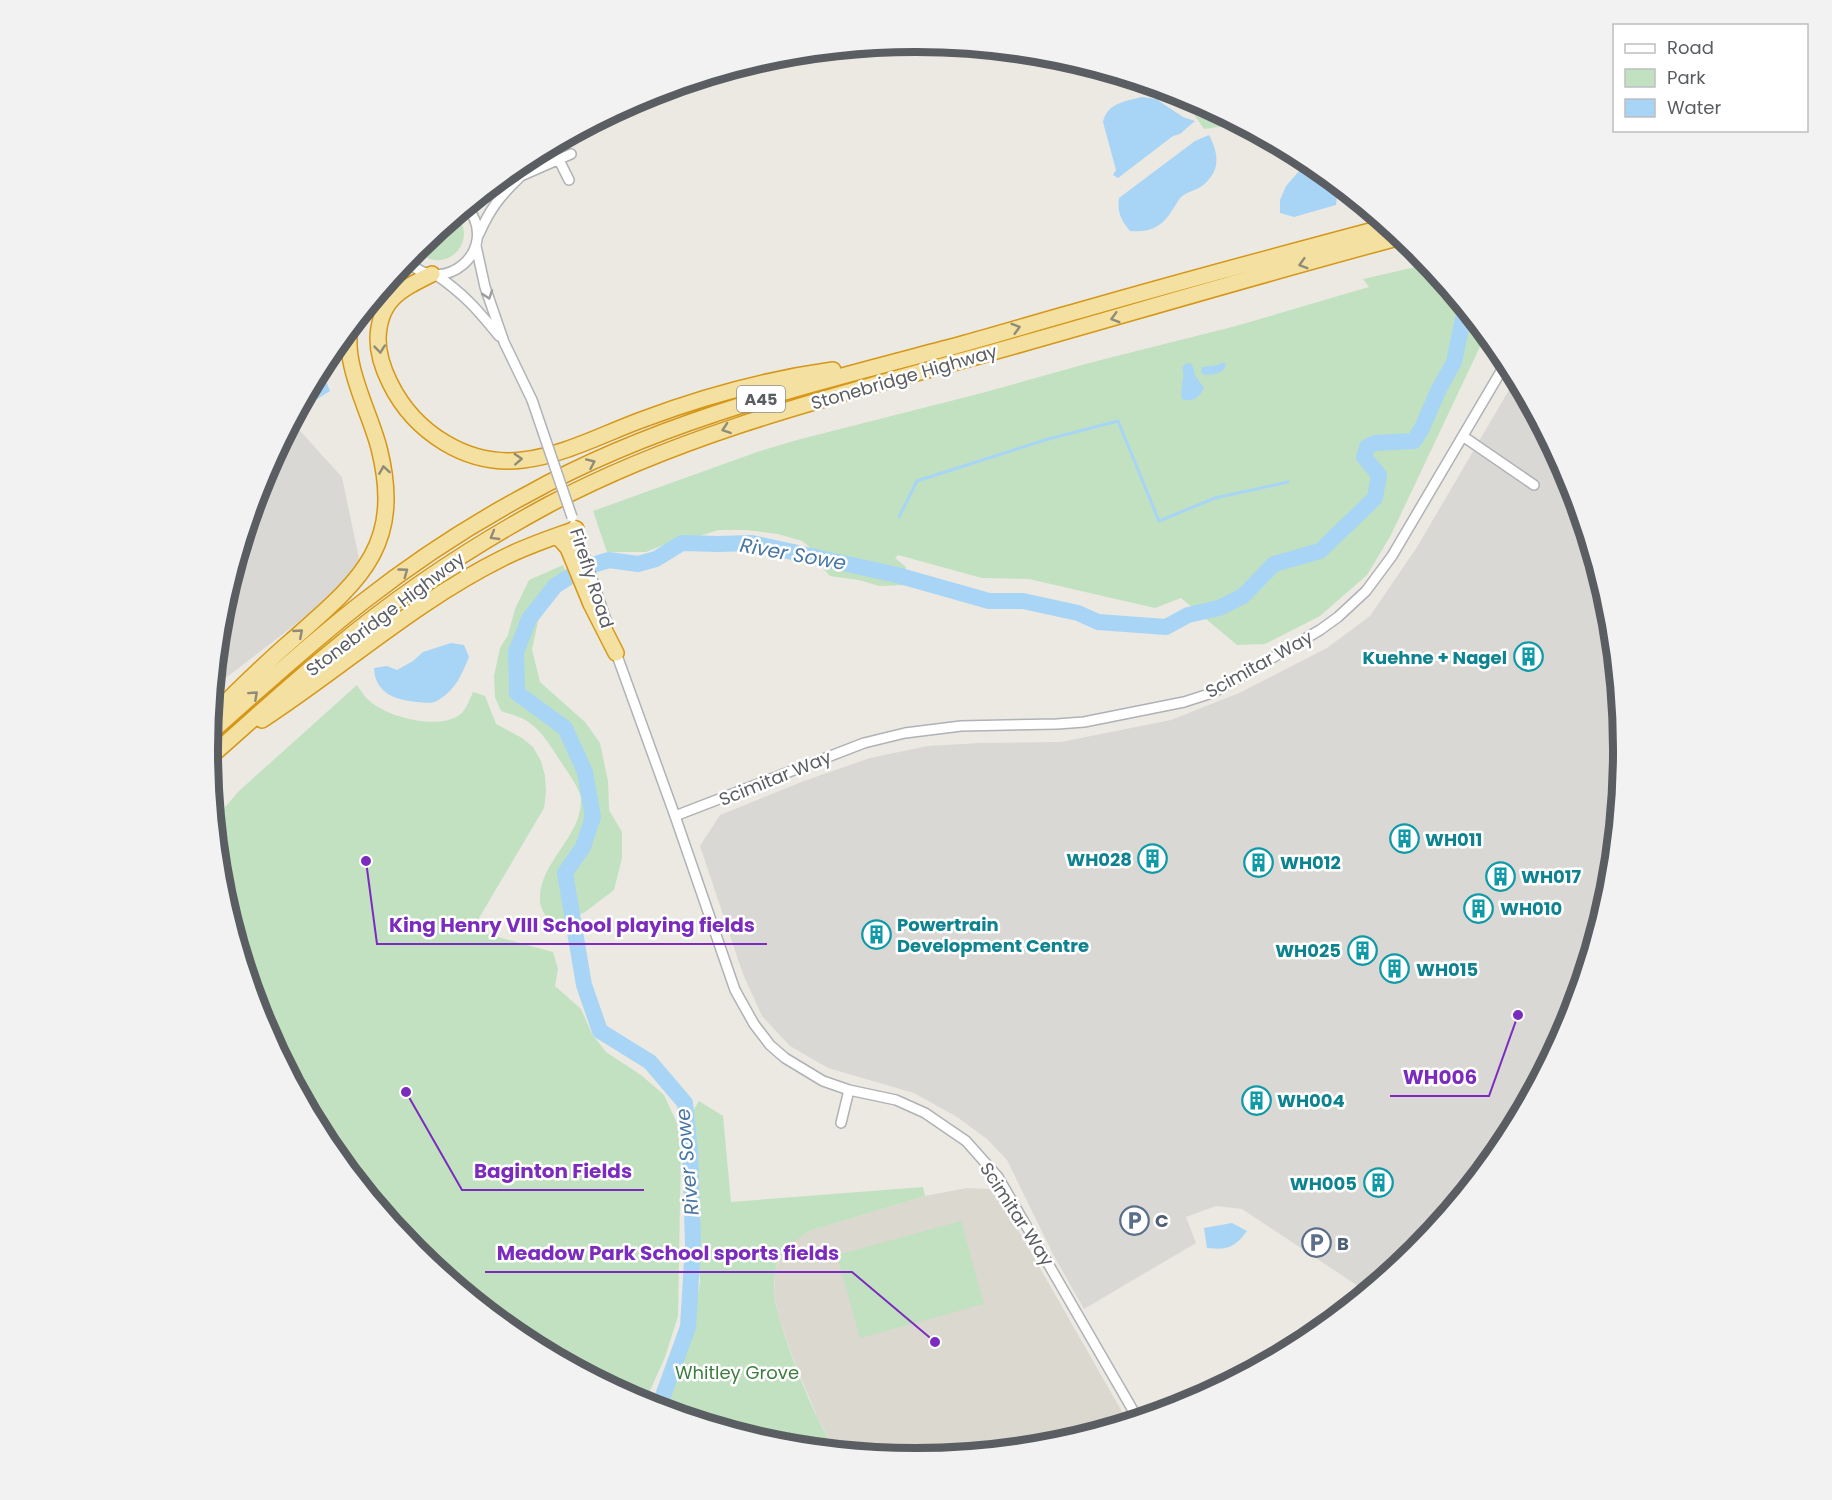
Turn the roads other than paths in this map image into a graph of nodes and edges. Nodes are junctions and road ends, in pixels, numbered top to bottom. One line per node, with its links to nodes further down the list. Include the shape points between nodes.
1 (571, 154): 2 (street)
2 (559, 160): 3 (street); 4 (street)
3 (521, 176): 7 (street, via 499,197)
4 (569, 180)
5 (472, 213): 7 (street)
6 (1379, 229): 16 (highway, Stonebridge Highway / A45, one-way to 6)
7 (478, 235): 10 (street)
8 (1391, 240): 11 (highway, Stonebridge Highway / A45)
9 (1394, 243): 11 (highway)
10 (476, 246): 13 (street, via 465,264); 15 (street, Firefly Road, one-way to 15)
11 (1359, 248): 24 (highway, Stonebridge Highway / A45, one-way to 24, via 797,407 624,468 549,504 425,580 336,647)
12 (415, 266): 13 (street, Firefly Road)
13 (434, 274): 15 (street, Firefly Road, via 459,290); 16 (highway, one-way to 16, via 408,286 389,301 378,340 383,368 408,412 426,430 472,455 522,460 732,390 775,379)
14 (351, 342): 22 (highway, one-way to 14, via 347,590 379,540 386,497 384,469 356,380)
15 (504, 342): 20 (street, Firefly Road, bridge, via 532,400)
16 (898, 361): 23 (highway, Stonebridge Highway / A45, one-way to 16, via 363,602 444,544 530,492 622,448 701,418)
17 (1501, 371): 18 (street, Scimitar Way)
18 (1464, 436): 19 (street); 26 (street, Scimitar Way, via 1392,556 1366,591 1320,630 1212,693 1084,722 961,726 905,733 864,743)
19 (1534, 485)
20 (574, 534): 21 (highway); 25 (highway, via 529,546 454,585)
21 (616, 653): 26 (street, Firefly Road)
22 (220, 708)
23 (219, 726)
24 (218, 750)
25 (218, 751)
26 (675, 816): 27 (street, Scimitar Way, via 735,990 754,1024 785,1058 823,1081)
27 (849, 1090): 28 (street); 29 (street, Scimitar Way, via 896,1100 925,1113 966,1141 998,1177)
28 (841, 1123)
29 (1134, 1412)

